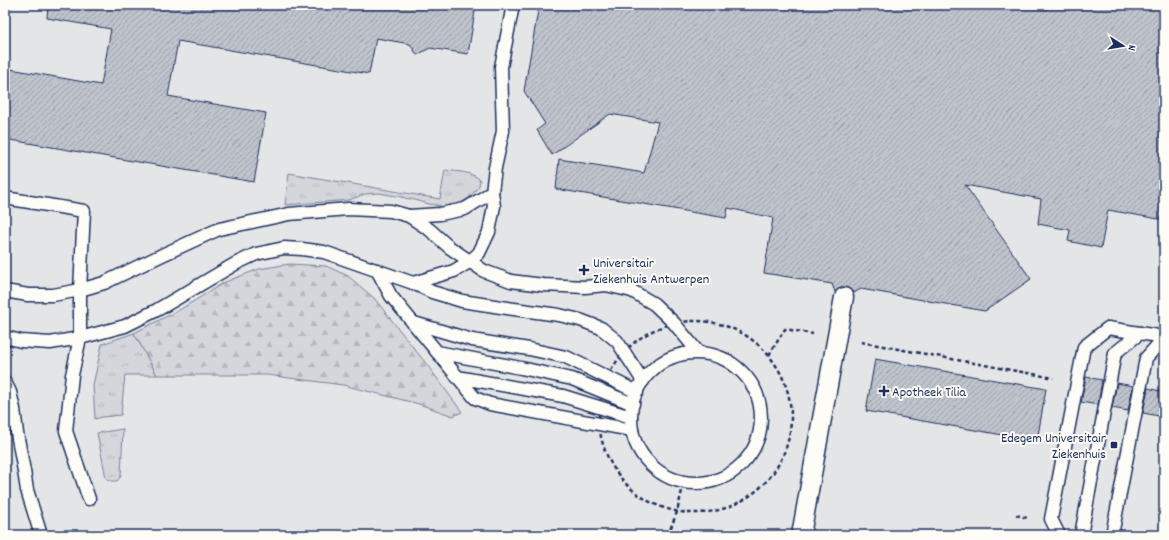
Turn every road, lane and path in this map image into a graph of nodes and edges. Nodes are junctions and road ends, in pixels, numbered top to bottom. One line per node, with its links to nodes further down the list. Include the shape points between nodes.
1 (513, 5): 2 (lane, via 501,67 503,131)
2 (492, 192): 4 (lane, via 465,210); 5 (lane, via 494,206 489,232 479,253)
3 (5, 198): 8 (lane, via 84,211)
4 (409, 216): 5 (lane); 8 (lane, via 391,211 348,209 289,214 219,229 104,283)
5 (469, 262): 7 (lane, via 454,271); 11 (lane, via 484,272 512,281 585,287 606,285 632,291 654,304)
6 (377, 270): 7 (lane); 12 (lane, via 391,296); 15 (lane, via 324,252 302,249 284,248 256,254 125,326)
7 (412, 283): 20 (lane, via 462,301 580,320 601,328 617,341)
8 (80, 290): 9 (lane, via 53,295 28,295); 15 (lane)
9 (5, 291)
10 (844, 297): 16 (street)
11 (674, 323): 19 (lane); 20 (path, via 644,336); 21 (path, via 699,320 736,329 752,339)
12 (414, 324): 18 (lane); 23 (lane, via 472,340 566,357)
13 (1140, 333): 17 (lane); 41 (lane, via 1108,328 1084,347 1051,519); 42 (lane, via 1115,353)
14 (5, 338): 15 (lane, via 50,343)
15 (80, 338): 36 (lane, via 72,375 66,431)
16 (836, 338): 21 (path, via 785,329); 24 (path); 40 (street)
17 (1164, 338): 43 (lane, via 1146,358)
18 (437, 352): 22 (lane); 27 (lane, via 572,379)
19 (698, 352): 25 (lane, via 685,353 661,363); 35 (lane, via 711,354 734,364 752,382 761,406 761,432 751,455 732,473 709,482)
20 (623, 353): 23 (path); 25 (lane)
21 (769, 356): 37 (path, via 785,383 791,419 789,438 774,472 763,486 732,506 714,512)
22 (457, 377): 30 (lane, via 563,396); 32 (lane, via 475,398 490,404)
23 (607, 377): 27 (path); 28 (lane)
24 (1054, 378)
25 (643, 381): 28 (lane)
26 (5, 382): 34 (lane, via 14,409)
27 (602, 392): 29 (lane); 30 (path)
28 (637, 392): 29 (lane)
29 (632, 404): 31 (lane)
30 (599, 407): 31 (lane); 32 (path)
31 (631, 417): 33 (lane)
32 (599, 423): 33 (lane); 37 (path, via 607,456 615,471 628,486 642,498)
33 (632, 430): 35 (lane, via 642,454 660,472)
34 (11, 431): 38 (lane)
35 (684, 482): 37 (path)
36 (89, 499)
37 (677, 512): 39 (path)
38 (41, 535)
39 (668, 535)
40 (801, 535)
41 (1059, 535)
42 (1081, 535)
43 (1112, 535)

